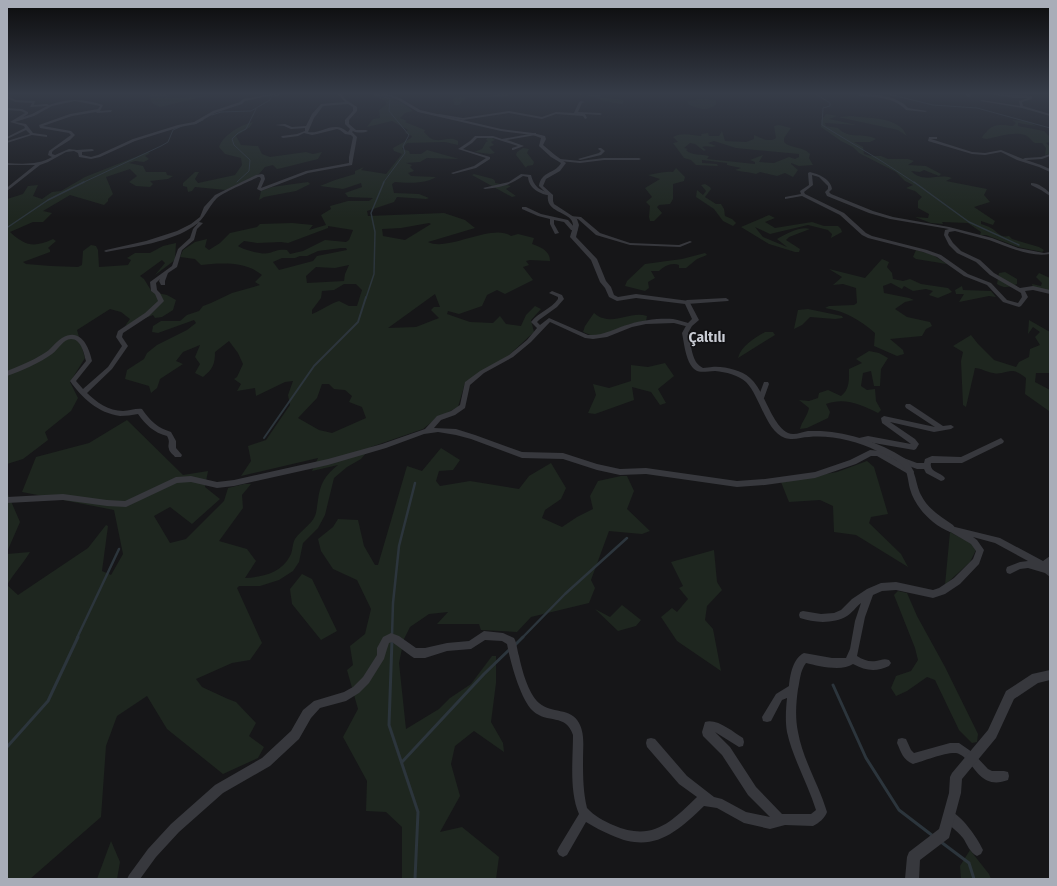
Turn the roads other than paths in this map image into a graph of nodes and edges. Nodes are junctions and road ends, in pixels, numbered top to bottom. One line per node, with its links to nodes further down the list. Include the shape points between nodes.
1 (21, 135): 11 (street)
2 (73, 135): 18 (street, via 50,152 50,155)
3 (149, 135): 15 (street, via 99,156 85,158 80,156)
4 (296, 135): 8 (street)
5 (354, 135): 34 (street, via 351,164 307,172 261,190 258,189 263,179 262,175 257,176)
6 (528, 135): 10 (street)
7 (539, 135): 22 (street, via 544,140 541,145)
8 (284, 137)
9 (936, 138): 16 (street, via 929,140 972,153)
10 (502, 140): 12 (street, via 522,146); 27 (street, via 476,137 460,149 489,158 475,167)
11 (7, 143)
12 (513, 149)
13 (600, 149): 23 (street, via 603,151 600,154)
14 (92, 150): 15 (street)
15 (78, 151): 18 (street, via 68,150)
16 (990, 152): 19 (street, via 1001,151); 20 (street)
17 (1050, 155): 19 (street, via 1030,159)
18 (54, 156): 25 (street)
19 (1011, 156): 26 (street)
20 (988, 158)
21 (639, 159): 23 (street)
22 (560, 160): 23 (street); 31 (street, via 564,163 563,167 544,177 540,184 542,189)
23 (572, 161)
24 (7, 164): 25 (street)
25 (38, 164): 30 (street)
26 (1050, 171)
27 (453, 173)
28 (1032, 184): 33 (street)
29 (485, 188): 31 (street, via 505,184 519,175 528,175 540,192)
30 (7, 190)
31 (551, 195): 39 (street, via 552,205)
32 (803, 195): 35 (street); 42 (street, via 802,192 812,181 810,173 816,174 827,182 830,189 827,192 836,199 892,218); 49 (street, via 842,214 870,237 939,256 966,275 989,284 1005,301 1019,305 1025,297)
33 (1050, 195)
34 (217, 196): 36 (street); 38 (street, via 206,208)
35 (786, 198)
36 (203, 204)
37 (524, 208): 40 (street)
38 (205, 214): 45 (street, via 201,220 174,235); 47 (street, via 206,218 194,229 192,239 180,249 174,267)
39 (572, 217): 41 (street, via 576,221); 44 (street, via 579,218 598,234 630,244 680,246)
40 (552, 218): 41 (street, via 566,221); 43 (street)
41 (576, 230): 53 (street, via 573,237 597,260 603,282 614,298 636,296)
42 (953, 230): 46 (street, via 1017,249); 49 (street, via 947,231 946,235 959,252 978,261 992,274)
43 (556, 233)
44 (690, 242)
45 (106, 251)
46 (1050, 253)
47 (166, 273): 48 (street); 58 (street, via 153,282 154,291 161,301 153,311 120,332 119,337 125,346 110,368)
48 (163, 284)
49 (1019, 290): 50 (street, via 1033,288)
50 (1050, 292)
51 (552, 293): 55 (street, via 561,299 555,307 534,322)
52 (726, 300): 53 (street)
53 (688, 302): 54 (street, via 696,320)
54 (689, 325): 55 (street, via 673,321 640,324 593,338 549,320); 59 (street, via 685,333 693,363 697,368 725,370 738,374 751,383)
55 (540, 328): 63 (street, via 512,356 482,372 467,384 463,406 439,418)
56 (7, 374): 58 (street, via 51,352 63,339 70,336 79,339 86,348 89,361 73,381)
57 (766, 384): 59 (street)
58 (83, 393): 66 (street, via 93,404 119,413 140,411 152,426 169,434 173,441 172,449)
59 (761, 398): 64 (street, via 775,423 786,436 814,435)
60 (908, 406): 62 (street)
61 (951, 427): 62 (street)
62 (942, 429): 64 (street, via 934,430 884,418 884,421 912,441 914,447 868,438)
63 (427, 431): 69 (street, via 456,432 522,455 563,456 620,472 646,471 737,484 815,475 853,462 870,453 878,453); 71 (street, via 328,462 234,484 217,485 191,479 176,480 126,504 63,497)
64 (861, 440): 67 (street)
65 (1001, 441): 68 (street, via 962,460 932,460 928,461)
66 (178, 455)
67 (899, 460): 68 (street, via 917,466); 69 (street, via 907,465)
68 (927, 466): 70 (street, via 929,471)
69 (910, 472): 72 (street, via 917,497 925,509)
70 (942, 478)
71 (7, 500)
72 (950, 528): 73 (street, via 997,540); 75 (street, via 974,542 980,550 976,561 957,581 942,592 933,594 896,586 881,587)
73 (1047, 567): 74 (street, via 1020,564)
74 (1010, 570)
75 (870, 592): 76 (street, via 844,613 834,617 821,618); 77 (street)
76 (803, 614)
77 (851, 658): 78 (street, via 865,666); 80 (street, via 849,662 841,664 804,658 799,663)
78 (886, 663)
79 (1050, 675): 85 (street, via 1036,678 1010,695 992,734)
80 (793, 689): 81 (street, via 779,697); 90 (street, via 790,711 793,737 822,812 813,820)
81 (767, 717)
82 (651, 742): 87 (street, via 684,780)
83 (739, 742): 90 (street, via 709,726 707,732 726,751 752,791)
84 (902, 743): 85 (street, via 907,754 913,759 959,748)
85 (971, 758): 86 (street, via 981,772 998,777); 89 (street, via 956,777 955,793)
86 (1004, 776)
87 (712, 801): 88 (street, via 702,800 666,831 647,839 610,830); 90 (street, via 744,817 770,823)
88 (584, 813): 92 (street); 93 (street, via 580,795 576,726 572,720 535,707 517,670 510,641 502,637 484,635 471,645 414,653 391,637 386,640 381,656 366,680 356,690 346,696 317,704 307,714 295,735 266,762 219,789 175,828)
89 (948, 816): 91 (street, via 966,833); 94 (street, via 944,833 914,857)
90 (780, 820)
91 (977, 850)
92 (563, 851)
93 (133, 879)
94 (912, 879)

